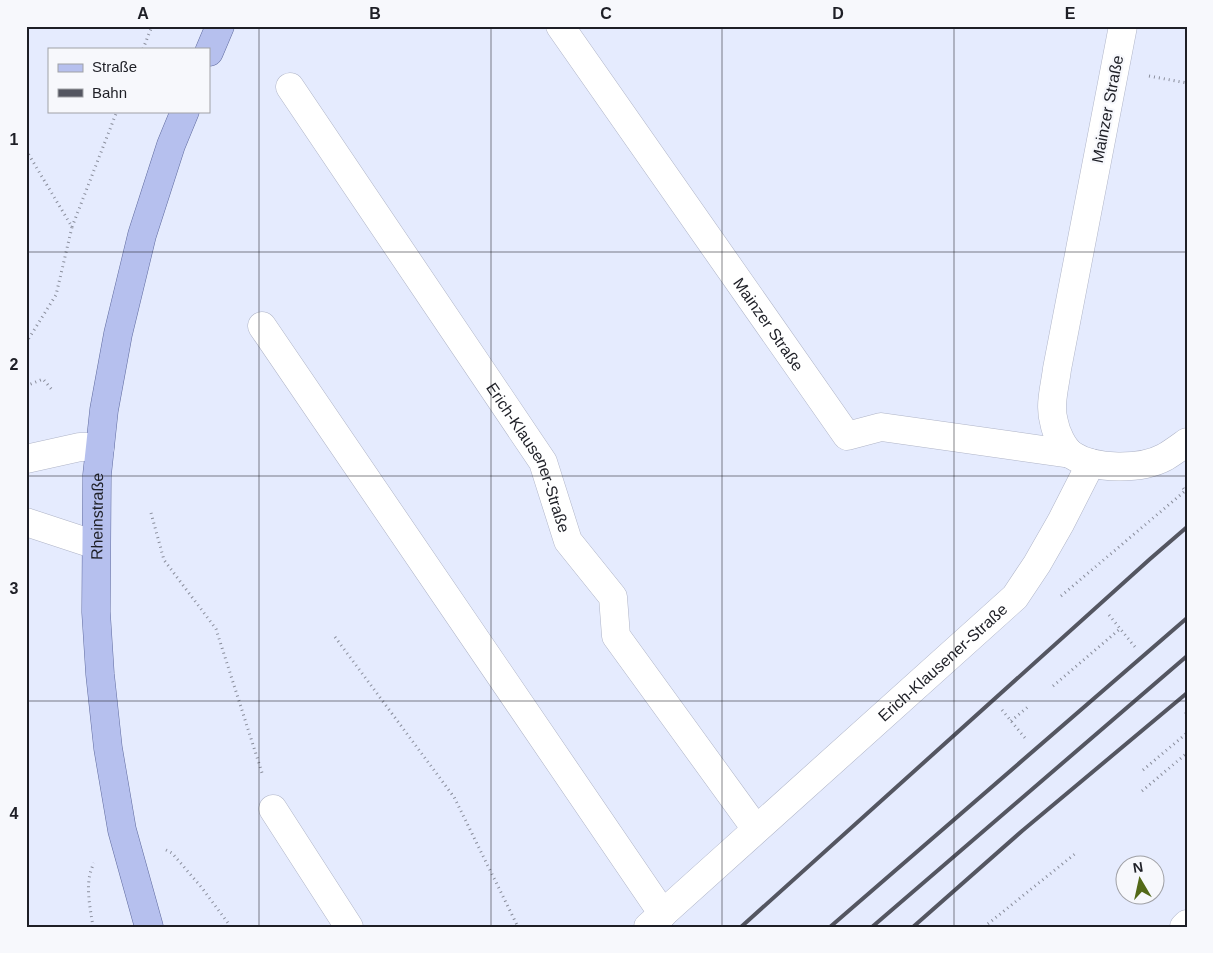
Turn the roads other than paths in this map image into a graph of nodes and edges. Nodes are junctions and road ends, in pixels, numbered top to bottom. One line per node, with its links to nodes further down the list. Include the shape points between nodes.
1 (220, 26): 4 (main road)
2 (560, 26): 11 (street, Mainzer Straße, via 847,436 881,427)
3 (1122, 26): 11 (street, Mainzer Straße, via 1052,406 1060,440)
4 (210, 50)
5 (290, 87): 15 (street, Erich-Klausener-Straße, via 543,462 568,540 613,598 616,636)
6 (185, 112): 9 (main road, Rheinstraße, via 140,244 118,334)
7 (262, 326): 16 (street, Erich-Klausener-Straße)
8 (1187, 442): 11 (street, via 1164,458 1133,466 1102,466)
9 (100, 447): 10 (street, via 80,447); 13 (main road, Rheinstraße)
10 (26, 459)
11 (1081, 459): 15 (street, Erich-Klausener-Straße, via 1062,522 1015,597)
12 (26, 522): 13 (street)
13 (96, 545): 18 (main road, Rheinstraße, via 96,612 108,748 122,830)
14 (274, 809): 19 (street)
15 (756, 830): 16 (street, Erich-Klausener-Straße)
16 (656, 920)
17 (1187, 924): 20 (street)
18 (149, 927)
19 (349, 927)
20 (1184, 927)

